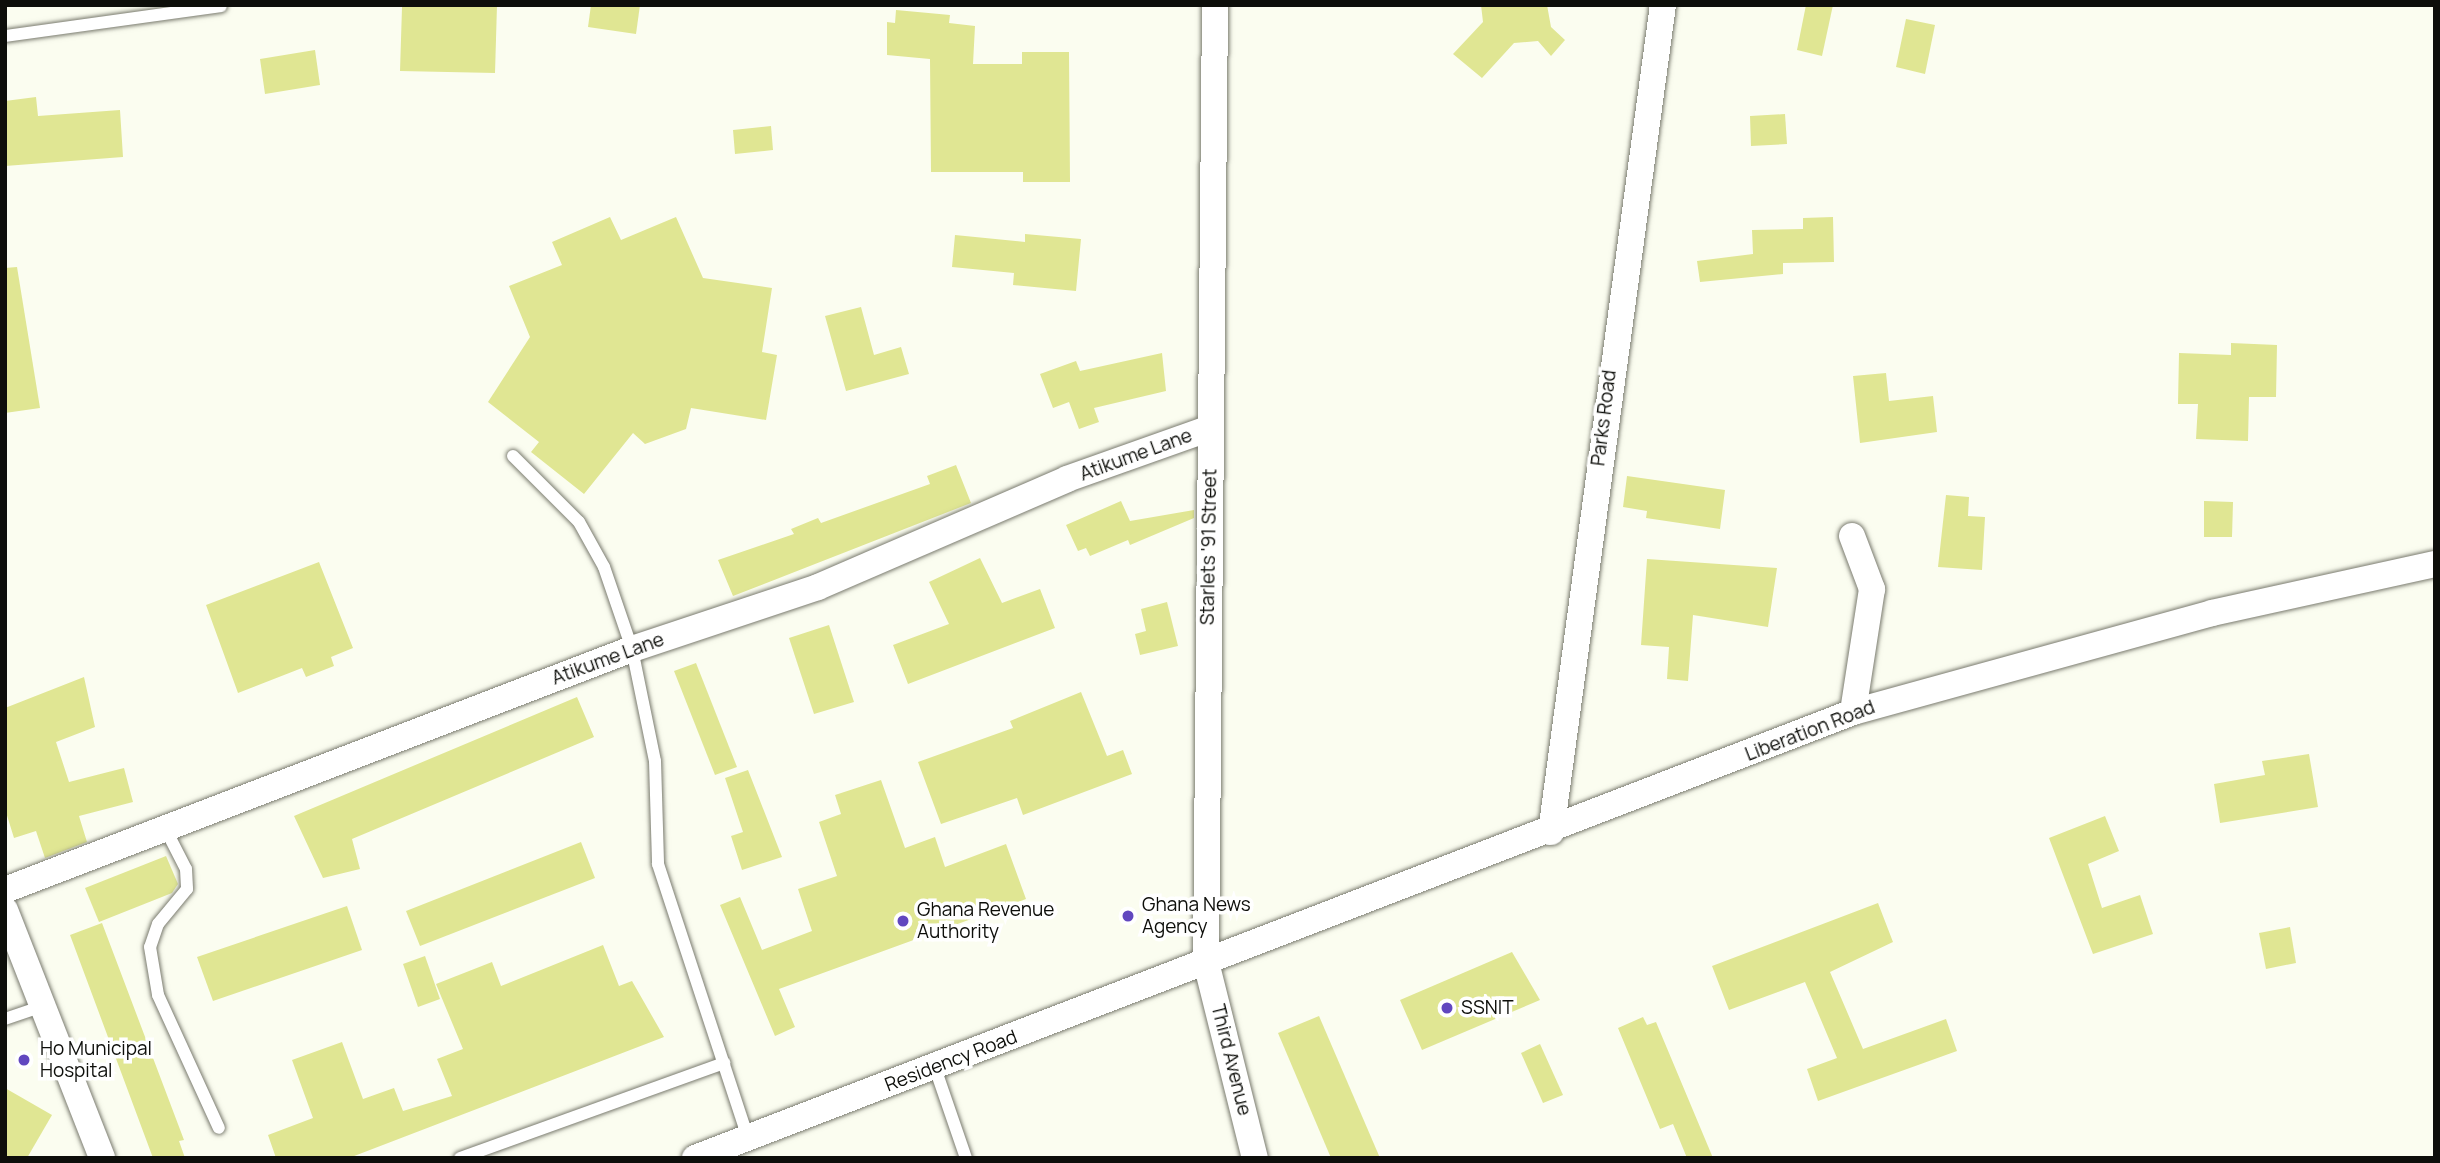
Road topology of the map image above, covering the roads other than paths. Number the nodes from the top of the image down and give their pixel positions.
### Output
1 (1215, 5) edge
2 (1663, 5) edge
3 (221, 6) edge
4 (5, 36) edge
5 (1210, 428) junction
6 (513, 456) dead end
7 (1852, 536) dead end
8 (2435, 564) edge
9 (632, 649) junction
10 (1853, 712) junction
11 (165, 828) junction
12 (1551, 831) junction
13 (5, 890) edge
14 (5, 909) edge
15 (1206, 962) junction
16 (43, 1006) junction
17 (5, 1019) edge
18 (724, 1063) junction
19 (935, 1068) junction
20 (219, 1128) dead end
21 (748, 1137) junction
22 (102, 1158) edge
23 (460, 1158) edge
24 (695, 1158) edge
25 (966, 1158) edge
26 (1255, 1158) edge

1 - 5 street, Starlets '91 Street
2 - 12 street, Parks Road
3 - 4 lane
5 - 9 street, Atikume Lane
5 - 15 street, Starlets '91 Street
6 - 9 lane
7 - 10 street
8 - 10 street, Liberation Road
9 - 11 street, Atikume Lane
9 - 18 lane
10 - 12 street, Liberation Road
11 - 13 street, Atikume Lane
11 - 20 lane
12 - 15 street, Liberation Road
14 - 16 street
15 - 19 street, Residency Road
15 - 26 street, Third Avenue
16 - 17 lane
16 - 22 street
18 - 21 lane
18 - 23 lane
19 - 21 street, Residency Road
19 - 25 lane
21 - 24 street, Residency Road

